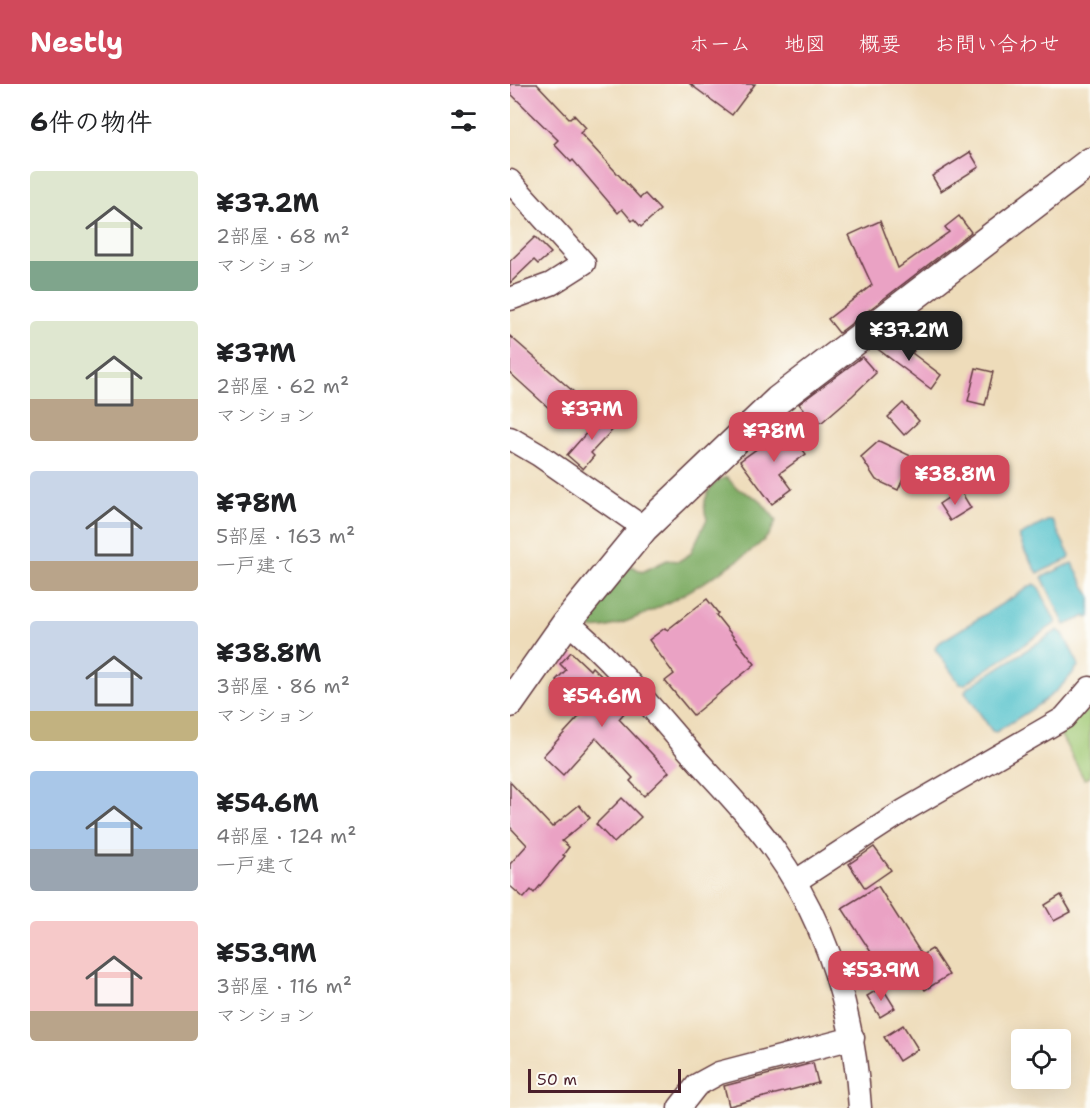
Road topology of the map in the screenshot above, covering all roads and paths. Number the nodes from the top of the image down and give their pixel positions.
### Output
1 (1090, 162) edge
2 (510, 182) edge
3 (510, 298) edge
4 (510, 438) edge
5 (644, 528) junction
6 (567, 622) junction
7 (1090, 688) edge
8 (510, 703) edge
9 (796, 881) junction
10 (853, 1038) junction
11 (679, 1108) edge
12 (860, 1108) edge

1 - 5 street
2 - 3 street
4 - 5 street
5 - 6 street
6 - 8 street
6 - 9 street
7 - 9 street
9 - 10 street
10 - 11 street
10 - 12 street

